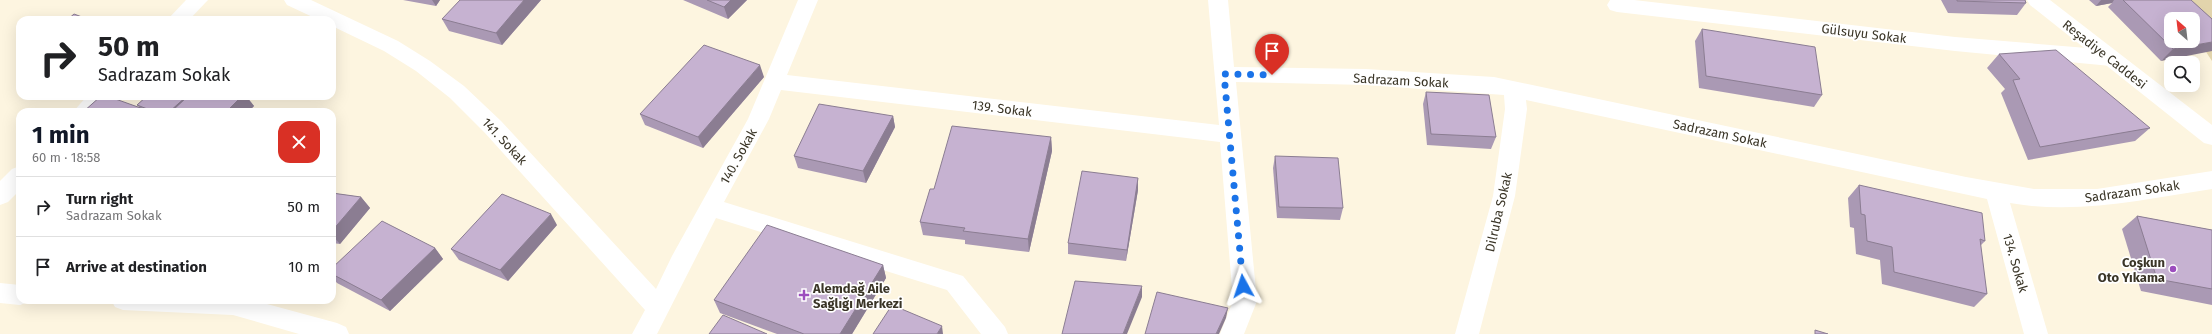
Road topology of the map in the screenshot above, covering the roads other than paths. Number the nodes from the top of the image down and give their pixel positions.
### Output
1 (198, 0) edge
2 (294, 0) edge
3 (808, 0) edge
4 (1218, 0) edge
5 (2037, 0) edge
6 (1617, 5) dead end
7 (181, 16) edge
8 (328, 16) edge
9 (336, 20) edge
10 (2111, 58) junction
11 (1224, 74) junction
12 (774, 81) junction
13 (1514, 89) junction
14 (96, 100) edge
15 (88, 108) edge
16 (1230, 135) junction
17 (2212, 137) edge
18 (2212, 180) edge
19 (1996, 192) junction
20 (710, 207) junction
21 (0, 292) edge
22 (16, 294) edge
23 (211, 304) edge
24 (659, 309) junction
25 (338, 334) edge
26 (644, 334) edge
27 (996, 334) edge
28 (1232, 334) edge
29 (1467, 334) edge
30 (2036, 334) edge

1 - 7 street
2 - 8 street, 141. Sokak
3 - 12 street, 140. Sokak
4 - 11 street
5 - 10 street, Reşadiye Caddesi
6 - 10 street, Gülsuyu Sokak
9 - 24 street, 141. Sokak
10 - 17 street, Reşadiye Caddesi
11 - 13 street, Sadrazam Sokak
11 - 16 street
12 - 16 street, 139. Sokak
12 - 20 street, 140. Sokak
13 - 19 street, Sadrazam Sokak
13 - 29 street, Dilruba Sokak
14 - 15 street
16 - 28 street
18 - 19 street, Sadrazam Sokak
19 - 30 street, 134. Sokak
20 - 24 street, 140. Sokak
20 - 27 street
21 - 22 street
23 - 25 street
24 - 26 street

